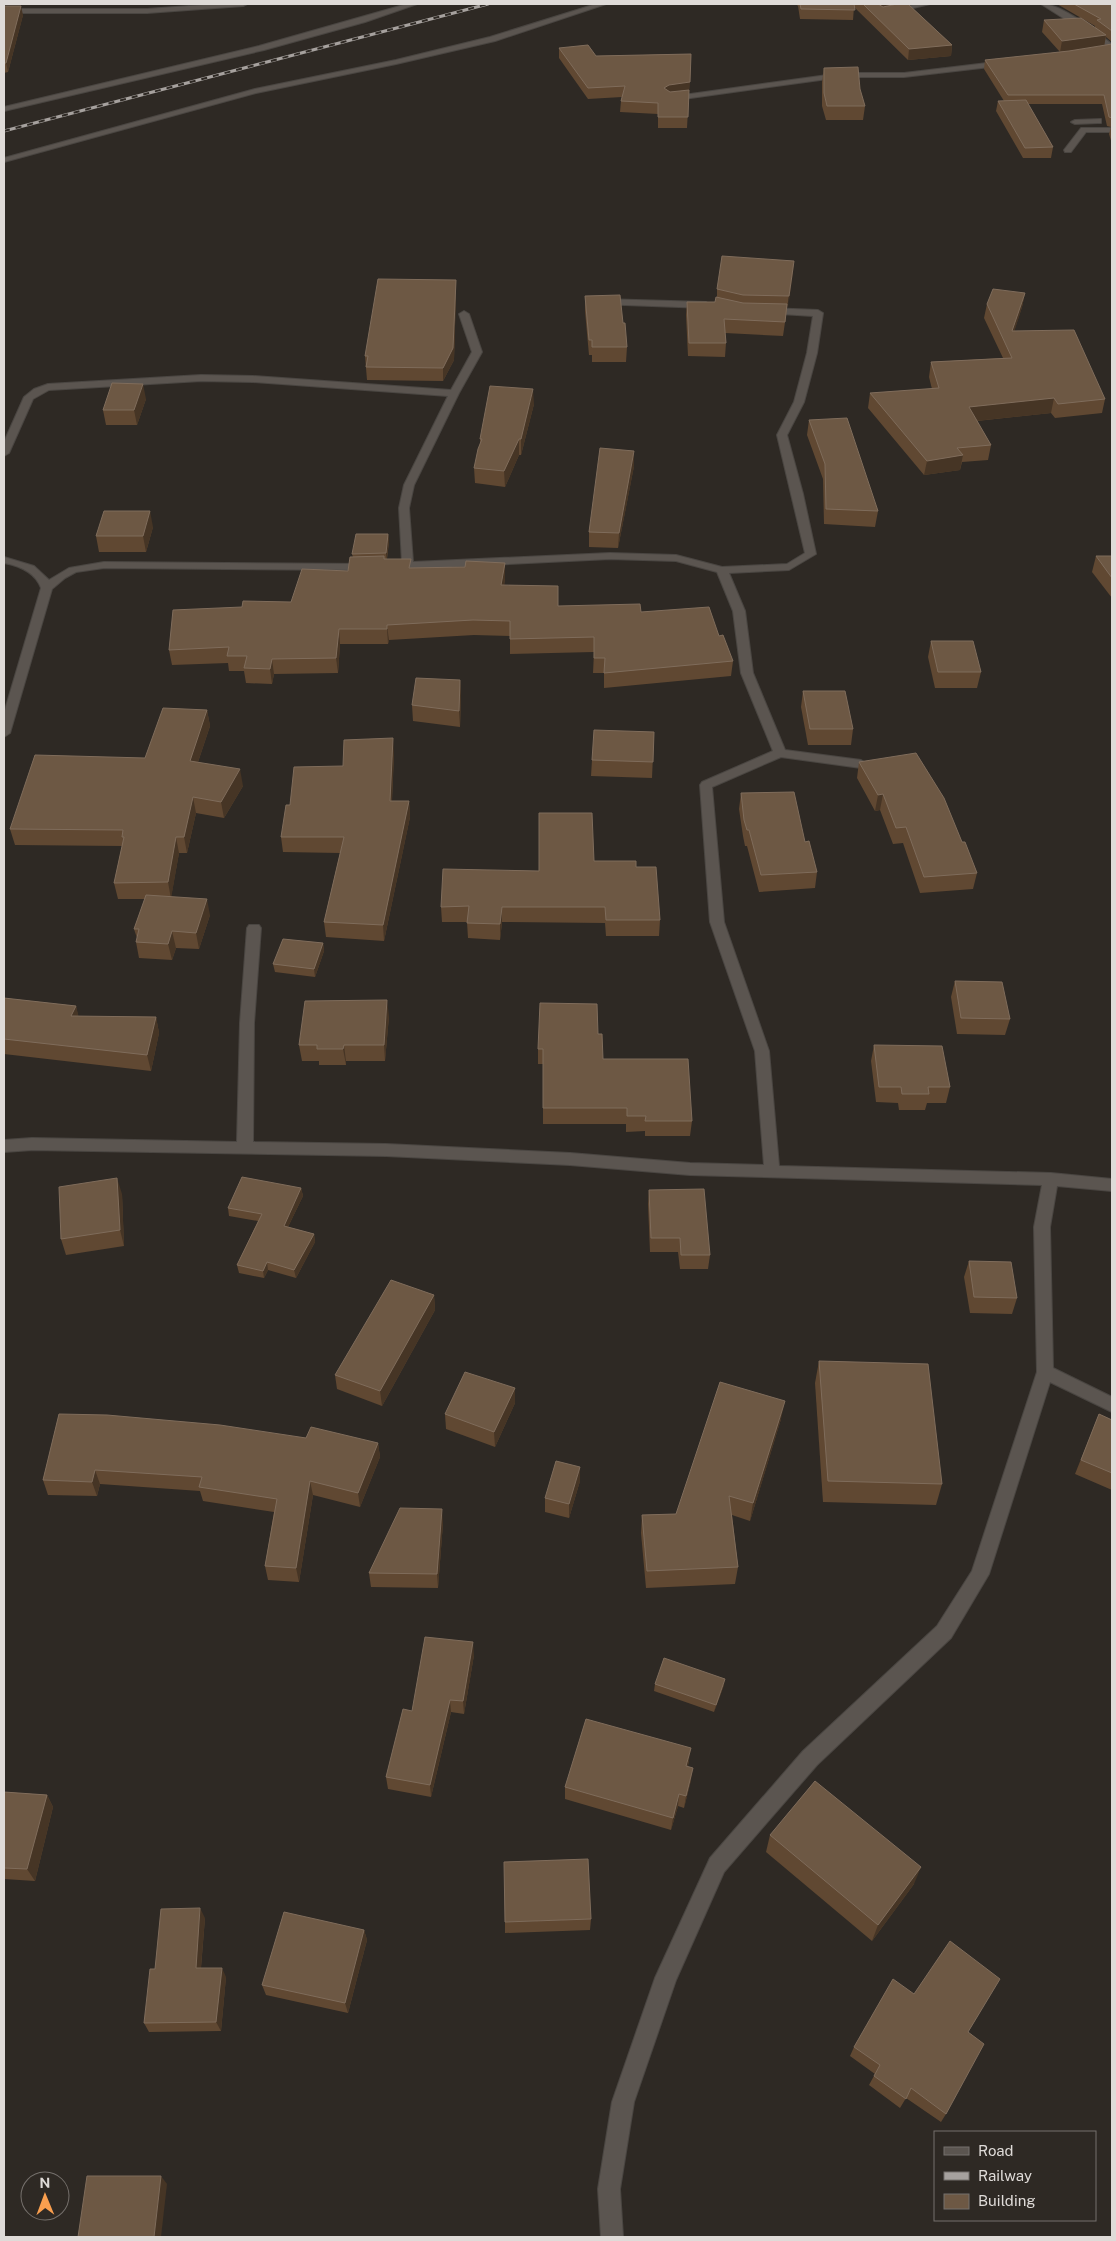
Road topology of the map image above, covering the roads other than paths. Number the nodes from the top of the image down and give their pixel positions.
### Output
1 (243, 4) edge
2 (413, 4) edge
3 (602, 4) edge
4 (926, 4) edge
5 (1045, 4) edge
6 (4, 12) edge
7 (881, 14) edge
8 (1112, 49) edge
9 (1103, 52) edge
10 (1011, 62) edge
11 (669, 99) edge
12 (4, 109) edge
13 (1111, 125) edge
14 (1084, 130) junction
15 (1068, 150) dead end
16 (4, 160) edge
17 (598, 302) edge
18 (719, 307) edge
19 (757, 311) edge
20 (464, 314) dead end
21 (454, 393) junction
22 (4, 453) edge
23 (4, 560) edge
24 (408, 566) junction
25 (722, 570) junction
26 (46, 588) junction
27 (4, 733) edge
28 (780, 753) junction
29 (862, 764) edge
30 (254, 928) dead end
31 (4, 1146) edge
32 (245, 1146) junction
33 (772, 1170) junction
34 (1051, 1179) junction
35 (1112, 1185) edge
36 (1045, 1372) junction
37 (1112, 1405) edge
38 (612, 2237) edge

1 - 6 street
2 - 12 street
3 - 16 street
4 - 7 street
5 - 8 street
8 - 9 street
10 - 11 street
13 - 14 street
13 - 14 street
14 - 15 street
17 - 18 street
19 - 25 street
20 - 21 street
21 - 22 street
21 - 24 street
23 - 26 street
24 - 25 street
24 - 26 street
25 - 28 street
26 - 27 street
28 - 29 street
28 - 33 street
30 - 32 street
31 - 32 street
32 - 33 street
33 - 34 street
34 - 35 street
34 - 36 street
36 - 37 street
36 - 38 street

